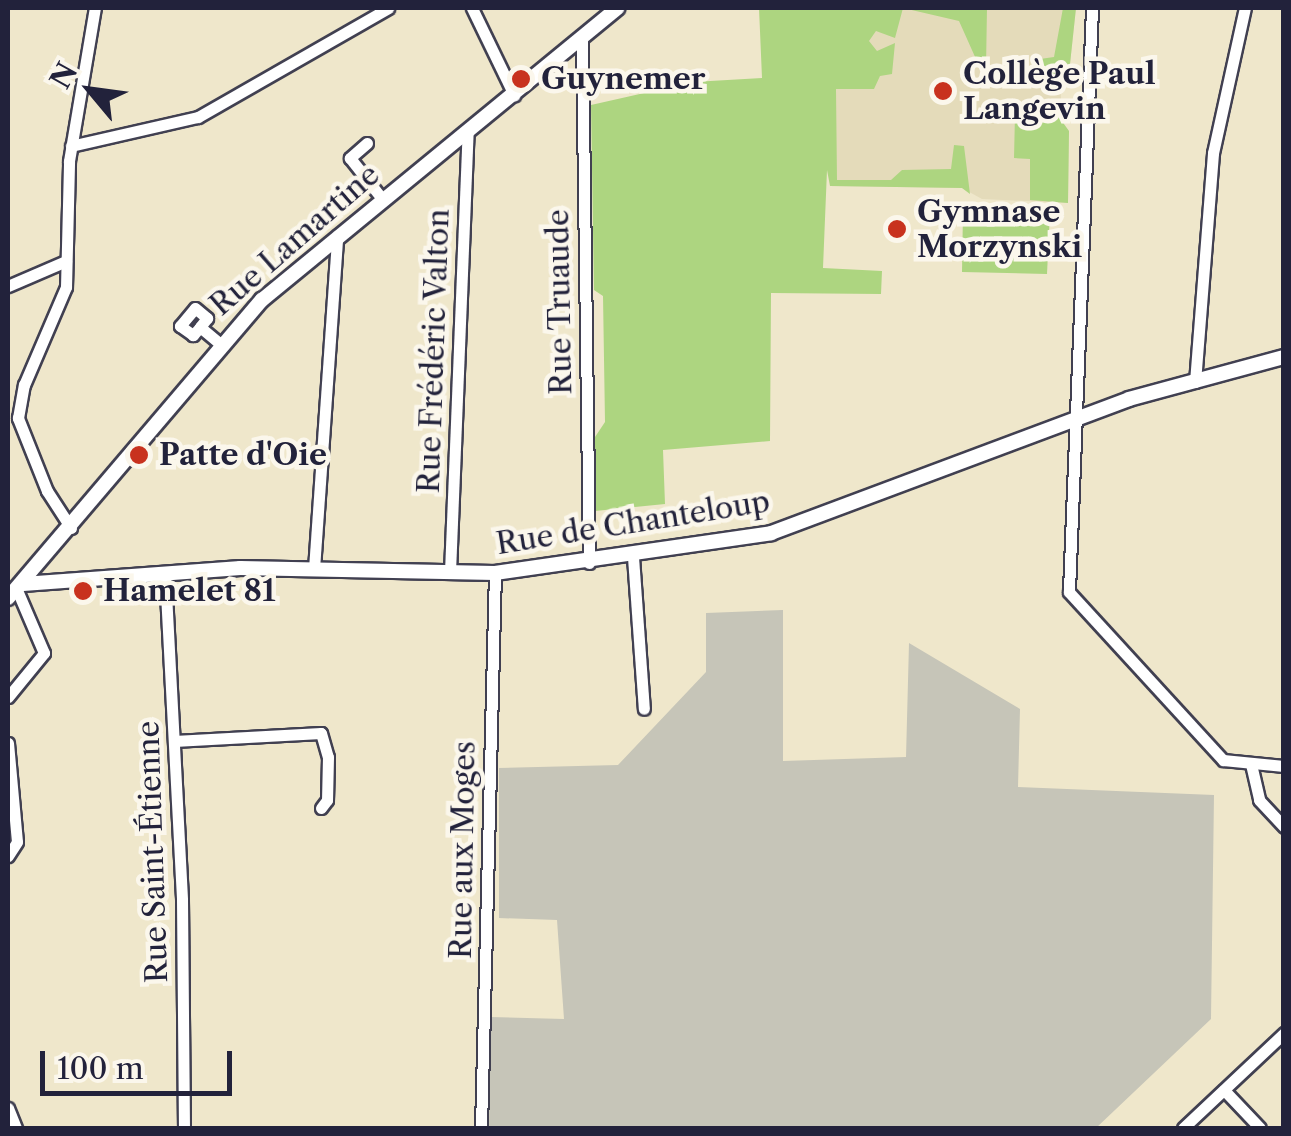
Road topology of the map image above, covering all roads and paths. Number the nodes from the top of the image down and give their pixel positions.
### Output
1 (95, 8) edge
2 (388, 8) edge
3 (472, 8) edge
4 (618, 8) edge
5 (1092, 8) edge
6 (1245, 8) edge
7 (582, 40) junction
8 (514, 95) junction
9 (468, 133) junction
10 (367, 143) dead end
11 (71, 146) junction
12 (383, 200) junction
13 (337, 236) junction
14 (66, 261) junction
15 (8, 286) edge
16 (200, 328) dead end
17 (219, 343) junction
18 (1284, 357) edge
19 (1195, 382) junction
20 (1073, 418) junction
21 (72, 528) junction
22 (633, 557) junction
23 (589, 563) junction
24 (314, 569) junction
25 (450, 572) junction
26 (495, 572) junction
27 (165, 574) junction
28 (16, 591) edge
29 (8, 697) edge
30 (644, 709) dead end
31 (174, 741) junction
32 (8, 743) edge
33 (1252, 764) junction
34 (1284, 766) edge
35 (321, 808) dead end
36 (1284, 826) edge
37 (8, 856) edge
38 (1284, 1032) edge
39 (1224, 1090) junction
40 (8, 1108) edge
41 (16, 1128) edge
42 (184, 1128) edge
43 (481, 1128) edge
44 (1183, 1128) edge
45 (1260, 1128) edge

1 - 11 street
2 - 11 street
3 - 8 street
4 - 7 street, Rue Lamartine
5 - 20 street
6 - 19 street
7 - 8 street, Rue Lamartine
7 - 23 street, Rue Truaude
8 - 9 street, Rue Lamartine
9 - 12 street, Rue Lamartine
9 - 25 street, Rue Frédéric Valton
10 - 12 street
11 - 14 street
12 - 13 street, Rue Lamartine
13 - 17 street, Rue Lamartine
13 - 24 street
14 - 15 street
14 - 21 street
16 - 17 street
17 - 21 street, Rue Lamartine
18 - 19 street, Rue de Chanteloup
19 - 20 street, Rue de Chanteloup
20 - 22 street, Rue de Chanteloup
20 - 33 street
21 - 28 street, Rue Lamartine
22 - 23 street, Rue de Chanteloup
22 - 30 street
23 - 26 street, Rue de Chanteloup
24 - 25 street, Rue de Chanteloup
24 - 27 street, Rue de Chanteloup
25 - 26 street, Rue de Chanteloup
26 - 43 street, Rue aux Moges
27 - 28 street, Rue de Chanteloup
27 - 31 street, Rue Saint-Étienne
28 - 29 street
31 - 35 street
31 - 42 street, Rue Saint-Étienne
32 - 37 street
33 - 34 street
33 - 36 street
38 - 39 street
39 - 44 street
39 - 45 street
40 - 41 street

